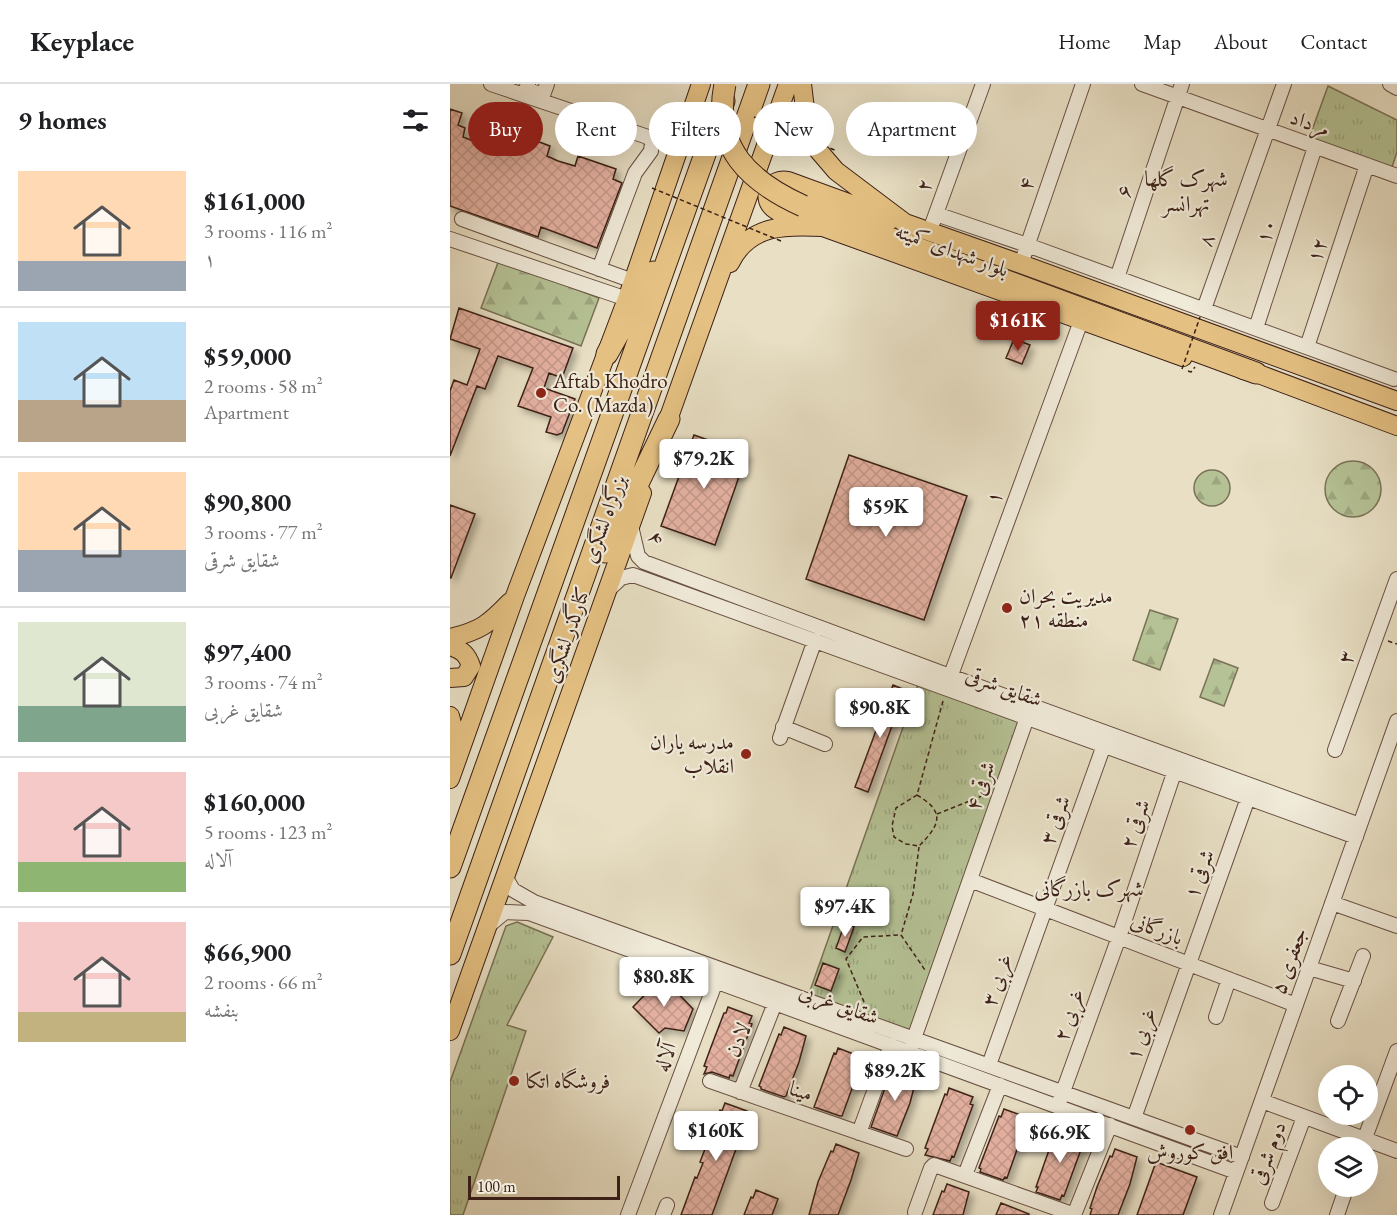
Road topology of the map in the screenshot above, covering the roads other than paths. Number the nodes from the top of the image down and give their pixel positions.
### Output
1 (491, 84) edge
2 (528, 84) edge
3 (547, 84) edge
4 (725, 84) edge
5 (730, 84) edge
6 (759, 84) edge
7 (788, 84) edge
8 (802, 84) edge
9 (983, 84) edge
10 (1083, 84) edge
11 (1142, 84) edge
12 (1284, 84) edge
13 (1390, 84) edge
14 (700, 85) edge
15 (1397, 88) edge
16 (1180, 90) edge
17 (1268, 129) junction
18 (1315, 147) junction
19 (1367, 165) junction
20 (1397, 176) edge
21 (936, 214) junction
22 (462, 219) dead end
23 (683, 219) junction
24 (905, 224) junction
25 (824, 226) junction
26 (930, 233) junction
27 (450, 239) edge
28 (1027, 244) junction
29 (1021, 264) junction
30 (599, 269) junction
31 (1117, 278) junction
32 (633, 281) junction
33 (627, 299) junction
34 (1202, 313) junction
35 (705, 320) junction
36 (1081, 321) junction
37 (1256, 328) junction
38 (1307, 347) junction
39 (607, 354) junction
40 (1256, 373) junction
41 (1396, 375) edge
42 (1393, 400) edge
43 (669, 419) junction
44 (1397, 426) edge
45 (631, 525) junction
46 (644, 562) joint
47 (1397, 579) edge
48 (607, 591) junction
49 (515, 596) junction
50 (450, 638) edge
51 (815, 640) junction
52 (450, 646) edge
53 (553, 661) junction
54 (450, 678) edge
55 (948, 682) junction
56 (1029, 711) junction
57 (450, 716) edge
58 (1397, 721) edge
59 (825, 744) dead end
60 (1104, 746) junction
61 (1335, 750) dead end
62 (459, 753) junction
63 (1177, 765) junction
64 (450, 779) edge
65 (1248, 798) junction
66 (1358, 831) junction
67 (450, 867) edge
68 (506, 878) junction
69 (969, 880) junction
70 (1332, 903) junction
71 (532, 907) junction
72 (1045, 909) junction
73 (1397, 926) edge
74 (486, 927) junction
75 (1119, 937) junction
76 (450, 954) edge
77 (1363, 956) dead end
78 (673, 958) junction
79 (1189, 964) junction
80 (1309, 968) junction
81 (1229, 979) junction
82 (716, 981) junction
83 (1353, 981) junction
84 (775, 1003) junction
85 (1296, 1005) junction
86 (1216, 1017) dead end
87 (1338, 1021) dead end
88 (450, 1031) edge
89 (891, 1045) junction
90 (911, 1045) junction
91 (1397, 1051) edge
92 (989, 1065) junction
93 (710, 1081) dead end
94 (1000, 1085) junction
95 (740, 1092) junction
96 (1064, 1092) junction
97 (1262, 1101) junction
98 (1057, 1106) junction
99 (1304, 1117) junction
100 (1134, 1118) junction
101 (1110, 1125) junction
102 (859, 1133) junction
103 (1349, 1137) edge
104 (1365, 1137) edge
105 (1378, 1146) edge
106 (906, 1149) dead end
107 (1397, 1150) edge
108 (1242, 1156) junction
109 (1236, 1172) junction
110 (965, 1175) junction
111 (1343, 1197) edge
112 (1272, 1203) dead end
113 (915, 1212) dead end
114 (628, 1215) edge
115 (1075, 1215) edge
116 (1221, 1215) edge
117 (1337, 1215) edge

1 - 30 street
2 - 3 street
4 - 40 highway, bridge
5 - 23 highway, بزرگراه لشگری
6 - 53 highway, بزرگراه لشگری
7 - 35 main road, کنارگذر لشگری
8 - 24 main road, بلوار شهدای کمیته
9 - 21 street, ۲
10 - 28 street, ۴
11 - 16 street, مرداد
12 - 17 street, ۸
13 - 15 street
14 - 32 main road
16 - 17 street, مرداد
16 - 31 street, ۶
17 - 18 street, مرداد
17 - 34 street, ۸
18 - 19 street, مرداد
18 - 37 street, ۱۰
19 - 20 street, مرداد
19 - 38 street, ۱۲
21 - 26 street, ۲
21 - 28 street
22 - 30 street
23 - 39 highway
23 - 67 highway, بزرگراه لشگری
24 - 25 main road
24 - 26 main road, بلوار شهدای کمیته
25 - 35 main road, بلوار شهدای کمیته
25 - 36 main road, بلوار شهدای کمیته
26 - 29 main road, بلوار شهدای کمیته
27 - 33 street
28 - 29 street, ۴
28 - 31 street
29 - 42 main road, بلوار شهدای کمیته
30 - 32 street
31 - 34 street
32 - 33 main road
33 - 39 main road
34 - 37 street
35 - 43 main road, کنارگذر لشگری
36 - 40 main road, بلوار شهدای کمیته
36 - 55 street, ۱
37 - 38 street
38 - 41 street
39 - 49 main road
40 - 44 main road, بلوار شهدای کمیته
41 - 42 street
43 - 45 main road, کنارگذر لشگری
43 - 53 highway
45 - 46 street, ۴
45 - 48 main road, کنارگذر لشگری
46 - 55 street, شقایق شرقی
47 - 61 street, ۳
48 - 51 street, شقایق شرقی
48 - 68 main road, کنارگذر لشگری
49 - 50 main road
49 - 62 main road
51 - 55 street, شقایق شرقی
51 - 59 street
52 - 54 main road
53 - 76 highway, بزرگراه لشگری
55 - 56 street, شقایق شرقی
56 - 60 street, شقایق شرقی
56 - 63 street, شقایق شرقی
56 - 69 street, ۴ شرقی
57 - 62 main road
58 - 66 street, جعفری ۵
60 - 63 street, شقایق شرقی
60 - 72 street, ۳ شرقی
62 - 64 main road
63 - 65 street, شقایق شرقی
63 - 66 street, شقایق شرقی
63 - 75 street, ۲ شرقی
65 - 66 street, شقایق شرقی
65 - 79 street, ۱ شرقی
66 - 70 street, جعفری ۵
68 - 71 street
68 - 74 main road, کنارگذر لشگری
69 - 72 street, بازرگانی
69 - 90 street, ۴ شرقی
70 - 73 street
70 - 80 street, جعفری ۵
71 - 74 street
71 - 78 street, شقایق غربی
72 - 75 street, بازرگانی
72 - 92 street, ۳ غربی
74 - 88 main road, کنارگذر لشگری
75 - 79 street, بازرگانی
75 - 96 street, ۲ غربی
77 - 83 street
78 - 82 street, شقایق غربی
78 - 90 street, شقایق غربی
79 - 81 street, بازرگانی
79 - 100 street, ۱ غربی
80 - 83 street
80 - 85 street, جعفری ۵
81 - 85 street, بازرگانی
81 - 86 street
82 - 84 street, شقایق غربی
82 - 114 street, آلاله
83 - 87 street
84 - 89 street, شقایق غربی
84 - 95 street, لادن
85 - 97 street, جعفری ۵
89 - 90 street, شقایق غربی
89 - 102 street
90 - 92 street, شقایق غربی
90 - 94 street, شقایق غربی
91 - 104 street
92 - 96 street, شقایق غربی
93 - 95 street, مینا
94 - 98 street, شقایق غربی
94 - 110 street
95 - 102 street, مینا
96 - 98 street, ۲ غربی
96 - 100 street, شقایق غربی
97 - 99 street
97 - 108 street, جعفری ۵
98 - 101 street, شقایق غربی
99 - 103 street
99 - 112 street, دوم شرقی
100 - 108 street, شقایق غربی
101 - 109 street, شقایق غربی
101 - 115 street
102 - 106 street, مینا
105 - 107 street
108 - 109 street, جعفری ۵
109 - 116 street, جعفری ۵
110 - 113 street
110 - 115 street
111 - 117 street

